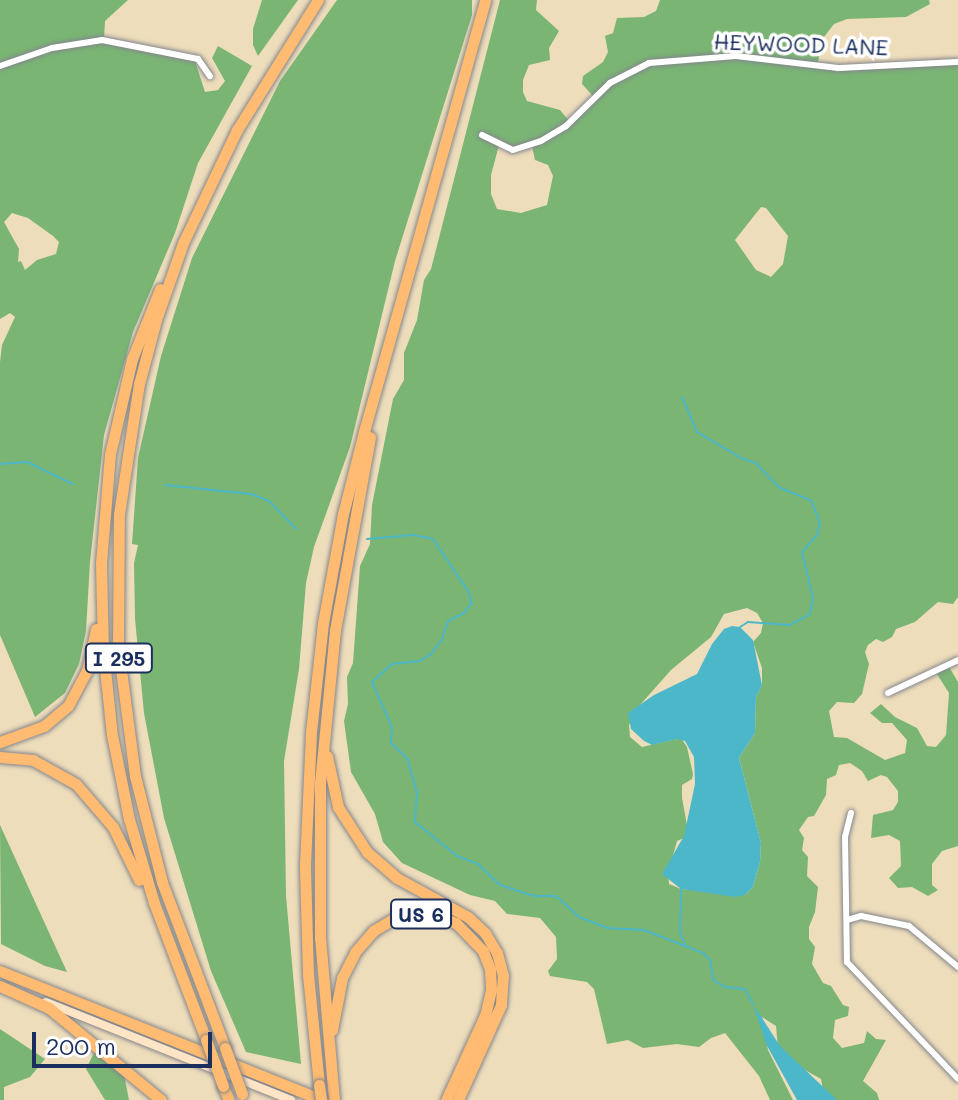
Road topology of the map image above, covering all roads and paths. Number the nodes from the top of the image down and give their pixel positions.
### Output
1 (318, 0) edge
2 (485, 0) edge
3 (958, 62) edge
4 (0, 66) edge
5 (210, 76) dead end
6 (482, 135) dead end
7 (177, 259) junction
8 (390, 343) junction
9 (101, 585) junction
10 (958, 660) edge
11 (329, 674) junction
12 (888, 693) dead end
13 (0, 742) edge
14 (0, 757) edge
15 (851, 813) dead end
16 (847, 920) junction
17 (958, 967) edge
18 (0, 971) edge
19 (180, 973) junction
20 (0, 986) edge
21 (26, 997) junction
22 (958, 1079) edge
23 (334, 1096) edge
24 (447, 1096) edge
25 (244, 1097) edge
26 (161, 1100) edge
27 (229, 1100) edge
28 (291, 1100) edge
29 (322, 1100) edge
30 (460, 1100) edge

1 - 7 highway, I 295
2 - 8 highway
3 - 6 street, HEYWOOD LANE
4 - 5 street
7 - 9 highway
7 - 25 highway, I 295, bridge
8 - 11 highway
8 - 29 highway, bridge
9 - 13 highway
9 - 19 highway
10 - 12 street
11 - 23 highway
11 - 30 highway
14 - 19 highway
15 - 16 street
16 - 17 street
16 - 22 street
18 - 29 highway
19 - 27 highway, bridge
20 - 21 highway
21 - 26 highway
21 - 28 main road
23 - 24 highway, US 6

